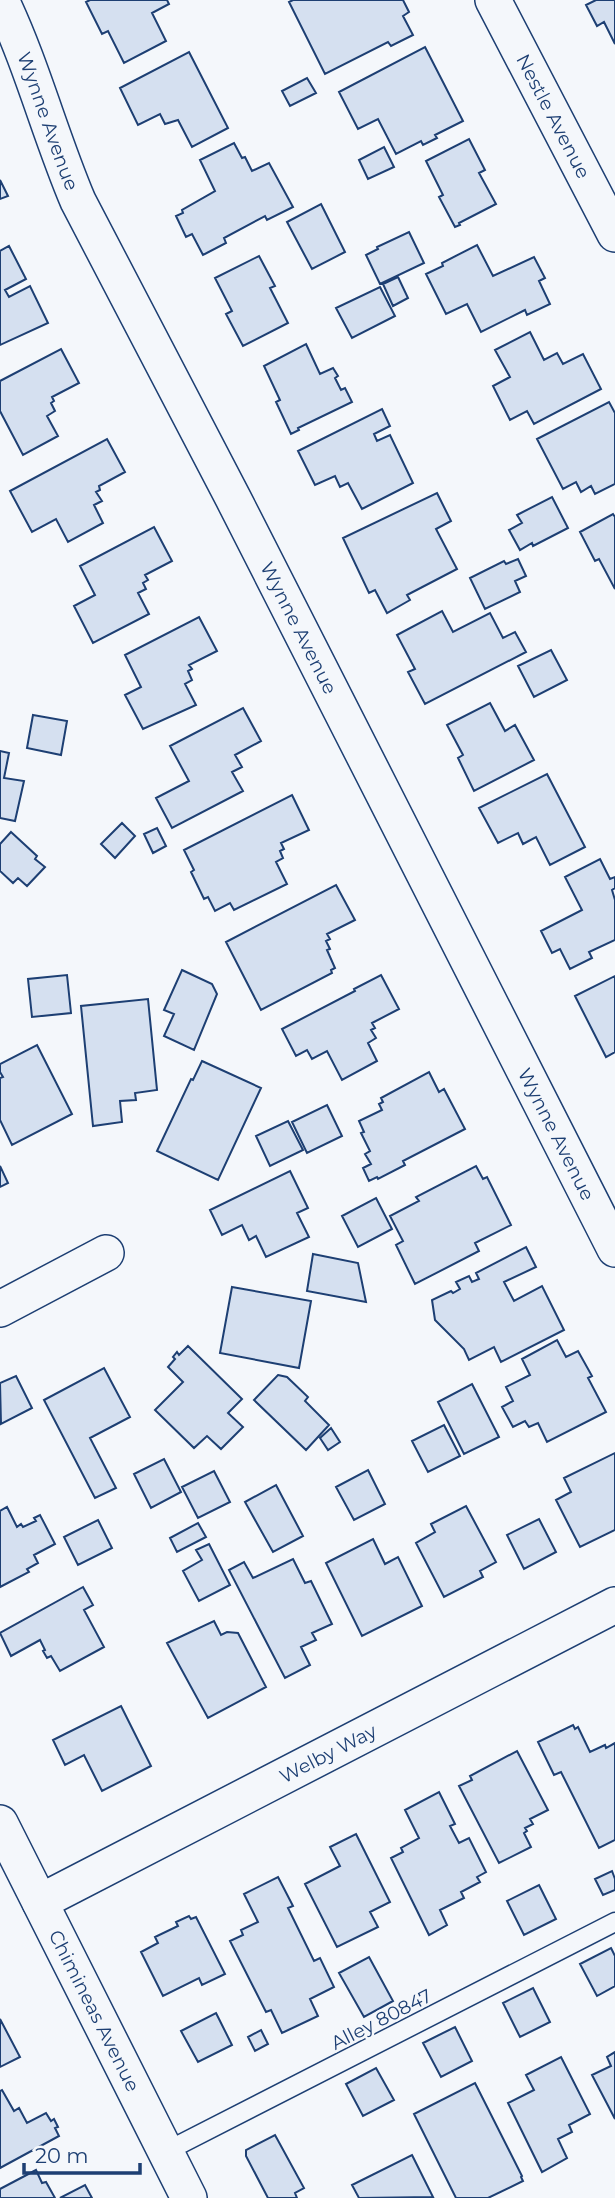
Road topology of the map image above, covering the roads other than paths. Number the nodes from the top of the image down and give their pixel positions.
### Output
1 (1, 0) edge
2 (492, 0) edge
3 (615, 234) edge
4 (615, 1249) edge
5 (107, 1253) dead end
6 (0, 1309) edge
7 (615, 1605) edge
8 (0, 1824) edge
9 (40, 1902) junction
10 (615, 1922) edge
11 (166, 2152) junction
12 (190, 2198) edge

1 - 4 street, Wynne Avenue
2 - 3 street, Nestle Avenue
5 - 6 street
7 - 9 street, Welby Way
8 - 9 street, Chimineas Avenue
9 - 11 street, Chimineas Avenue
10 - 11 lane, Alley 80847
11 - 12 street, Chimineas Avenue

